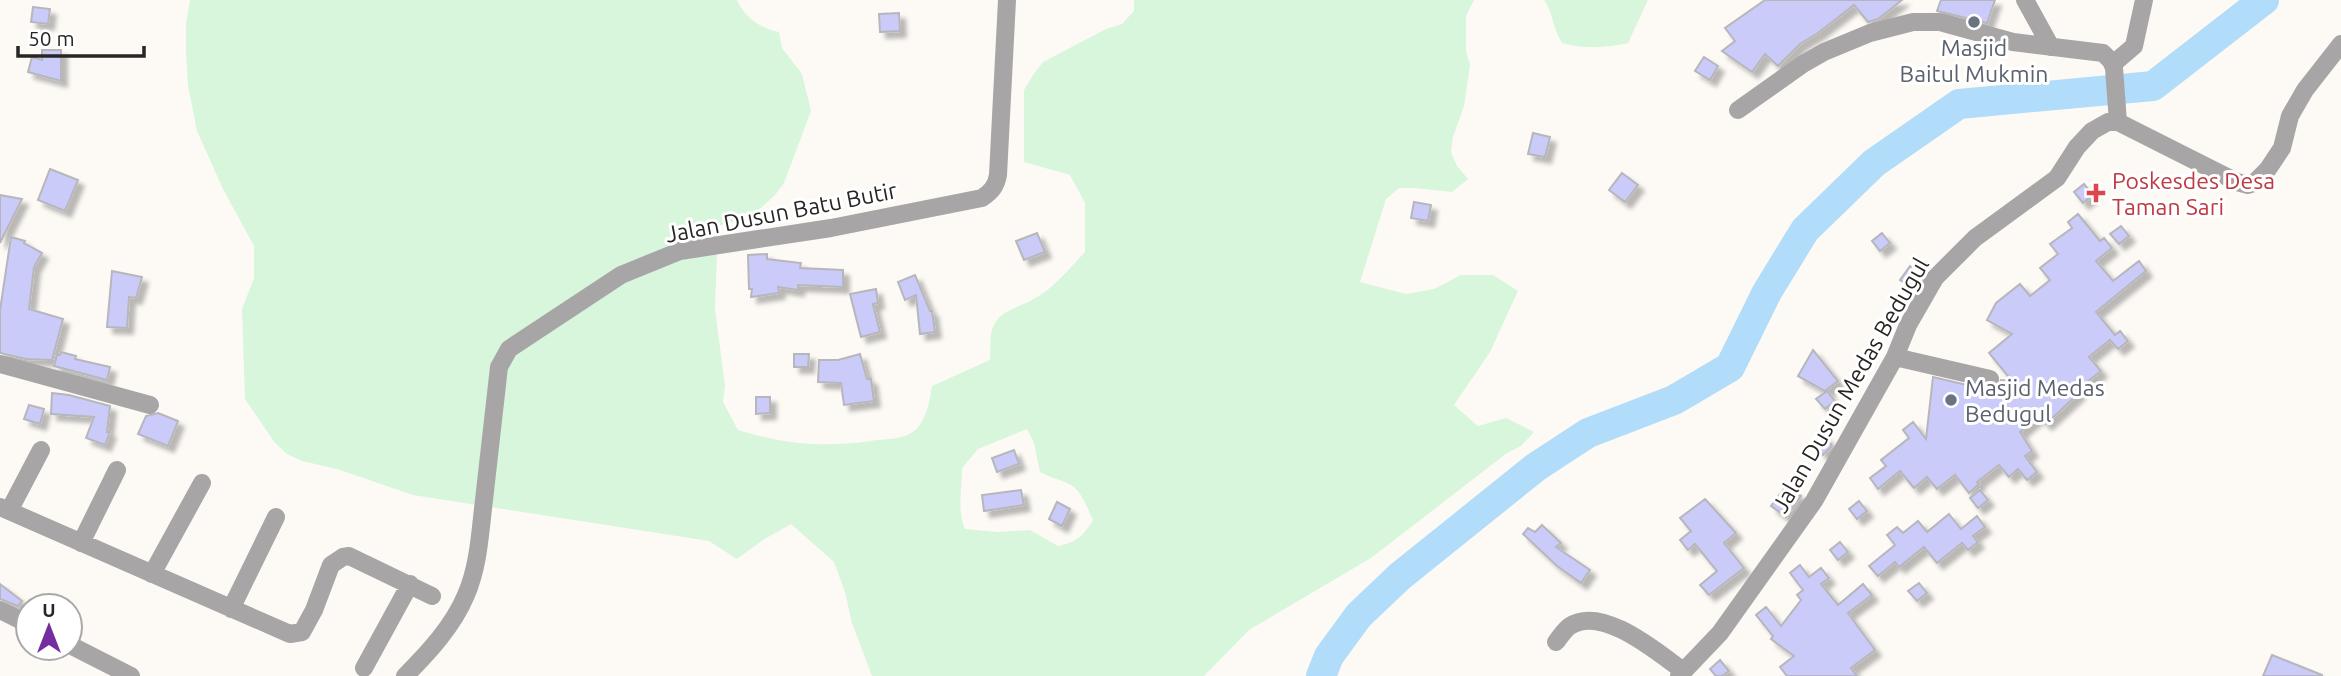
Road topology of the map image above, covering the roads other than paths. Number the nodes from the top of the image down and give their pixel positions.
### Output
1 (1007, 0) edge
2 (2025, 0) edge
3 (2144, 0) edge
4 (2341, 44) edge
5 (2051, 47) junction
6 (2114, 69) junction
7 (1738, 110) dead end
8 (2117, 115) junction
9 (1895, 357) junction
10 (0, 364) edge
11 (1990, 379) dead end
12 (150, 405) dead end
13 (41, 450) dead end
14 (117, 470) dead end
15 (202, 483) dead end
16 (4, 509) edge
17 (276, 517) dead end
18 (81, 542) junction
19 (152, 574) junction
20 (410, 584) junction
21 (432, 596) dead end
22 (231, 609) junction
23 (1556, 642) dead end
24 (84, 652) edge
25 (364, 668) dead end
26 (1681, 673) edge
27 (131, 676) edge
28 (405, 676) edge

1 - 28 street, Jalan Dusun Batu Butir
2 - 5 street
3 - 6 street
4 - 8 street
5 - 6 street
5 - 7 street
6 - 8 street
8 - 9 street, Jalan Dusun Medas Bedugul
9 - 11 street
9 - 26 street, Jalan Dusun Medas Bedugul
10 - 12 street
13 - 16 street
14 - 18 street
15 - 19 street
16 - 18 street
17 - 22 street
18 - 19 street
19 - 22 street
20 - 21 street
20 - 22 street
20 - 25 street
23 - 26 street
24 - 27 street

